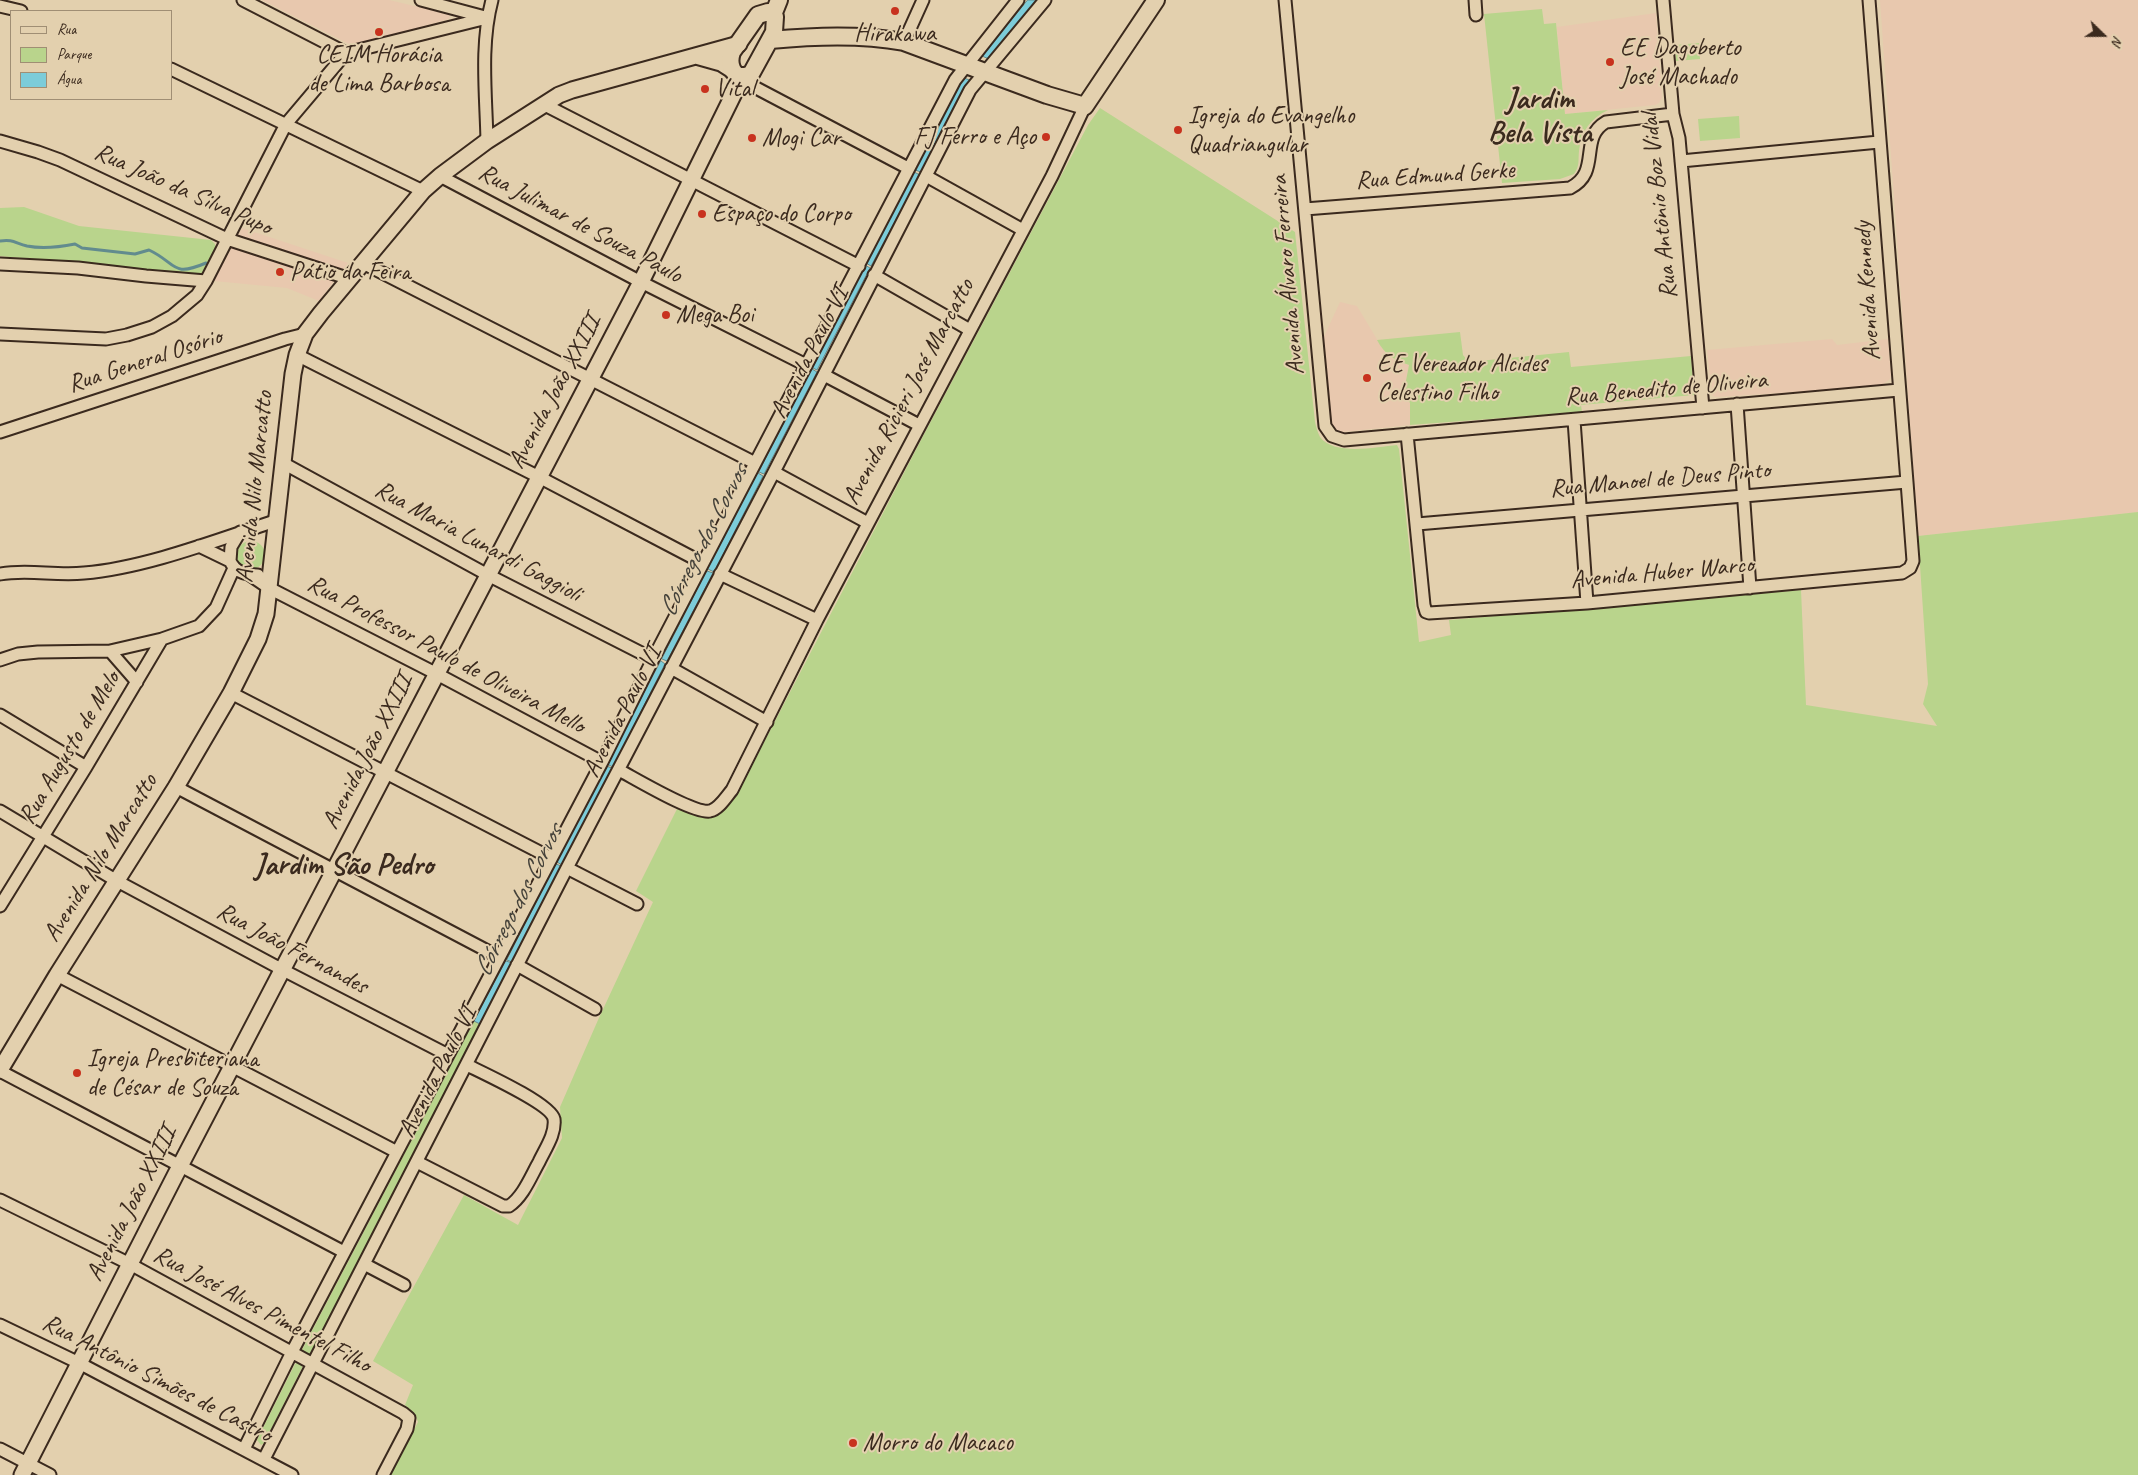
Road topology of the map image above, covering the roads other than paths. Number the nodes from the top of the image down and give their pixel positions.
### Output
1 (243, 0) edge
2 (421, 0) edge
3 (492, 0) edge
4 (923, 0) edge
5 (1018, 0) edge
6 (1045, 0) edge
7 (1156, 0) edge
8 (1285, 0) edge
9 (1475, 0) edge
10 (1663, 0) edge
11 (1869, 0) edge
12 (0, 6) edge
13 (771, 7) edge
14 (17, 10) edge
15 (1476, 15) dead end
16 (487, 18) junction
17 (814, 36) junction
18 (770, 40) junction
19 (904, 42) junction
20 (739, 44) junction
21 (346, 53) junction
22 (696, 56) junction
23 (966, 65) junction
24 (172, 69) edge
25 (986, 73) junction
26 (738, 75) junction
27 (542, 104) junction
28 (1084, 106) junction
29 (1673, 114) junction
30 (286, 124) junction
31 (487, 140) junction
32 (0, 141) edge
33 (1879, 142) junction
34 (1681, 161) junction
35 (908, 168) junction
36 (440, 176) junction
37 (926, 176) junction
38 (690, 180) junction
39 (423, 191) junction
40 (1305, 209) junction
41 (1023, 230) junction
42 (227, 239) junction
43 (363, 263) junction
44 (0, 264) edge
45 (859, 266) junction
46 (874, 276) junction
47 (350, 279) junction
48 (206, 281) junction
49 (641, 282) junction
50 (970, 330) junction
51 (0, 334) edge
52 (305, 334) junction
53 (297, 355) junction
54 (806, 365) junction
55 (824, 374) junction
56 (590, 378) junction
57 (1899, 390) junction
58 (1737, 404) junction
59 (1703, 408) junction
60 (1574, 420) junction
61 (919, 425) junction
62 (1325, 426) joint
63 (0, 432) edge
64 (1407, 434) junction
65 (283, 463) junction
66 (755, 463) junction
67 (774, 472) junction
68 (539, 477) junction
69 (1907, 482) junction
70 (1744, 496) junction
71 (1580, 509) junction
72 (276, 521) junction
73 (868, 523) junction
74 (1417, 524) junction
75 (240, 532) junction
76 (199, 546) junction
77 (704, 563) junction
78 (232, 564) junction
79 (1902, 573) joint
80 (0, 574) edge
81 (720, 574) junction
82 (488, 575) junction
83 (269, 581) junction
84 (1750, 588) junction
85 (1587, 602) junction
86 (816, 620) junction
87 (162, 639) junction
88 (110, 651) junction
89 (653, 659) junction
90 (0, 660) edge
91 (671, 668) junction
92 (437, 674) junction
93 (137, 682) junction
94 (230, 693) junction
95 (0, 715) edge
96 (767, 722) junction
97 (602, 762) junction
98 (86, 767) junction
99 (619, 770) junction
100 (385, 772) junction
101 (176, 787) junction
102 (0, 811) edge
103 (42, 837) junction
104 (551, 858) junction
105 (567, 868) junction
106 (334, 871) junction
107 (116, 881) junction
108 (637, 904) dead end
109 (0, 905) edge
110 (499, 957) junction
111 (517, 965) junction
112 (282, 970) junction
113 (57, 975) junction
114 (594, 1009) dead end
115 (448, 1055) junction
116 (467, 1065) junction
117 (231, 1067) junction
118 (0, 1071) edge
119 (397, 1152) junction
120 (416, 1162) junction
121 (180, 1166) junction
122 (0, 1200) edge
123 (344, 1252) junction
124 (130, 1264) junction
125 (364, 1264) junction
126 (404, 1285) dead end
127 (0, 1325) edge
128 (292, 1352) junction
129 (312, 1362) junction
130 (79, 1363) junction
131 (0, 1449) edge
132 (244, 1449) junction
133 (264, 1459) junction
134 (25, 1469) edge
135 (50, 1475) edge
136 (292, 1475) edge
137 (383, 1475) edge

1 - 21 street
2 - 16 street
3 - 16 street
4 - 19 street
5 - 23 street, Avenida Paulo VI
6 - 25 street, Avenida Paulo VI
7 - 28 main road, Avenida Ricieri José Marcatto
8 - 40 street, Avenida Álvaro Ferreira
9 - 15 street
10 - 29 street, Rua Antônio Boz Vidal
11 - 33 street, Avenida Kennedy
12 - 14 street
13 - 17 main road
13 - 18 main road, Avenida João XXIII
13 - 20 main road, Avenida João XXIII
16 - 21 street
16 - 31 street
17 - 18 main road
17 - 19 main road
18 - 26 main road, Avenida João XXIII
19 - 23 main road
20 - 22 street, Avenida Nilo Marcatto
20 - 26 main road, Avenida João XXIII
21 - 30 street
22 - 26 street
22 - 27 street, Avenida Nilo Marcatto
23 - 25 main road
23 - 35 street, Avenida Paulo VI
24 - 30 street
25 - 28 main road
25 - 37 street, Avenida Paulo VI
26 - 35 street
26 - 38 street, Avenida João XXIII
27 - 31 street, Avenida Nilo Marcatto
27 - 38 street
28 - 41 street, Avenida Ricieri José Marcatto
29 - 34 street, Rua Antônio Boz Vidal
29 - 40 street, Rua Edmund Gerke
30 - 39 street
30 - 42 street
31 - 36 street, Avenida Nilo Marcatto
32 - 42 street, Rua João da Silva Pupo
33 - 34 street
33 - 57 street, Avenida Kennedy
34 - 59 street, Rua Antônio Boz Vidal
35 - 45 street, Avenida Paulo VI
36 - 39 street, Avenida Nilo Marcatto
36 - 49 street, Rua Julimar de Souza Paulo
37 - 41 street
37 - 46 street, Avenida Paulo VI
38 - 45 street
38 - 49 street, Avenida João XXIII
39 - 43 street, Avenida Nilo Marcatto
40 - 62 street, Avenida Álvaro Ferreira
41 - 50 street, Avenida Ricieri José Marcatto
42 - 47 street, Rua João da Silva Pupo
42 - 48 street
43 - 47 street, Avenida Nilo Marcatto
43 - 56 street
44 - 48 street
45 - 54 street, Avenida Paulo VI
46 - 50 street
46 - 55 street, Avenida Paulo VI
47 - 52 street, Avenida Nilo Marcatto
48 - 51 street
49 - 54 street, Rua Julimar de Souza Paulo
49 - 56 street, Avenida João XXIII
50 - 61 street, Avenida Ricieri José Marcatto
52 - 53 street, Avenida Nilo Marcatto
52 - 63 street, Rua General Osório
53 - 65 street, Avenida Nilo Marcatto
53 - 68 street
54 - 66 street, Avenida Paulo VI
55 - 61 street
55 - 67 street, Avenida Paulo VI
56 - 66 street
56 - 68 street, Avenida João XXIII
57 - 58 street, Rua Benedito de Oliveira
57 - 69 street, Avenida Kennedy
58 - 59 street, Rua Benedito de Oliveira
58 - 70 street
59 - 60 street, Rua Benedito de Oliveira
60 - 64 street, Rua Benedito de Oliveira
60 - 71 street
61 - 73 street, Avenida Ricieri José Marcatto
62 - 64 street, Rua Benedito de Oliveira
64 - 74 street
65 - 72 street, Avenida Nilo Marcatto
65 - 82 street, Rua Maria Lunardi Gaggioli
66 - 77 street, Avenida Paulo VI
67 - 73 street
67 - 81 street, Avenida Paulo VI
68 - 77 street
68 - 82 street, Avenida João XXIII
69 - 70 street, Rua Manoel de Deus Pinto
69 - 79 street, Avenida Kennedy
70 - 71 street, Rua Manoel de Deus Pinto
70 - 84 street
71 - 74 street, Rua Manoel de Deus Pinto
71 - 85 street
72 - 75 street
72 - 83 street, Avenida Nilo Marcatto
73 - 86 street, Avenida Ricieri José Marcatto
74 - 85 street, Avenida Huber Warco
75 - 76 street
75 - 78 street
76 - 78 street, Rua Professor Paulo de Oliveira Mello
76 - 80 street
77 - 89 street, Avenida Paulo VI
78 - 83 street, Rua Professor Paulo de Oliveira Mello
78 - 87 street
79 - 84 street, Avenida Huber Warco
81 - 86 street
81 - 91 street, Avenida Paulo VI
82 - 89 street, Rua Maria Lunardi Gaggioli
82 - 92 street, Avenida João XXIII
83 - 92 street, Rua Professor Paulo de Oliveira Mello
83 - 94 street, Avenida Nilo Marcatto
84 - 85 street, Avenida Huber Warco
86 - 96 street, Avenida Ricieri José Marcatto
87 - 88 street
87 - 93 street, Rua Augusto de Melo
88 - 90 street
88 - 93 street
89 - 97 street, Avenida Paulo VI
91 - 96 street
91 - 99 street, Avenida Paulo VI
92 - 97 street, Rua Professor Paulo de Oliveira Mello
92 - 100 street, Avenida João XXIII
93 - 98 street, Rua Augusto de Melo
94 - 100 street
94 - 101 street, Avenida Nilo Marcatto
95 - 98 street
96 - 99 street, Avenida Ricieri José Marcatto
97 - 104 street, Avenida Paulo VI
98 - 103 street, Rua Augusto de Melo
99 - 105 street, Avenida Paulo VI
100 - 104 street
100 - 106 street, Avenida João XXIII
101 - 106 street
101 - 107 street, Avenida Nilo Marcatto
102 - 103 street, Rua João Fernandes
103 - 107 street, Rua João Fernandes
103 - 109 street, Rua Augusto de Melo
104 - 110 street, Avenida Paulo VI
105 - 108 street
105 - 111 street, Avenida Paulo VI
106 - 110 street
106 - 112 street, Avenida João XXIII
107 - 112 street, Rua João Fernandes
107 - 113 street, Avenida Nilo Marcatto
110 - 115 street, Avenida Paulo VI
111 - 114 street
111 - 116 street, Avenida Paulo VI
112 - 115 street, Rua João Fernandes
112 - 117 street, Avenida João XXIII
113 - 117 street
113 - 118 street, Avenida Nilo Marcatto
115 - 119 street, Avenida Paulo VI
116 - 120 street, Avenida Paulo VI
116 - 120 street
117 - 119 street
117 - 121 street, Avenida João XXIII
118 - 121 street
119 - 123 street, Avenida Paulo VI
120 - 125 street, Avenida Paulo VI
121 - 123 street
121 - 124 street, Avenida João XXIII
122 - 124 street, Rua José Alves Pimentel Filho
123 - 128 street, Avenida Paulo VI
124 - 128 street, Rua José Alves Pimentel Filho
124 - 130 street, Avenida João XXIII
125 - 126 street
125 - 129 street, Avenida Paulo VI
127 - 130 street, Rua Antônio Simões de Castro
128 - 129 street, Rua José Alves Pimentel Filho
128 - 132 street, Avenida Paulo VI
129 - 133 street, Avenida Paulo VI
129 - 137 street, Rua José Alves Pimentel Filho
130 - 132 street, Rua Antônio Simões de Castro
130 - 134 street, Avenida João XXIII
131 - 134 street
132 - 133 street, Rua Antônio Simões de Castro
133 - 136 street, Rua Antônio Simões de Castro
134 - 135 street

